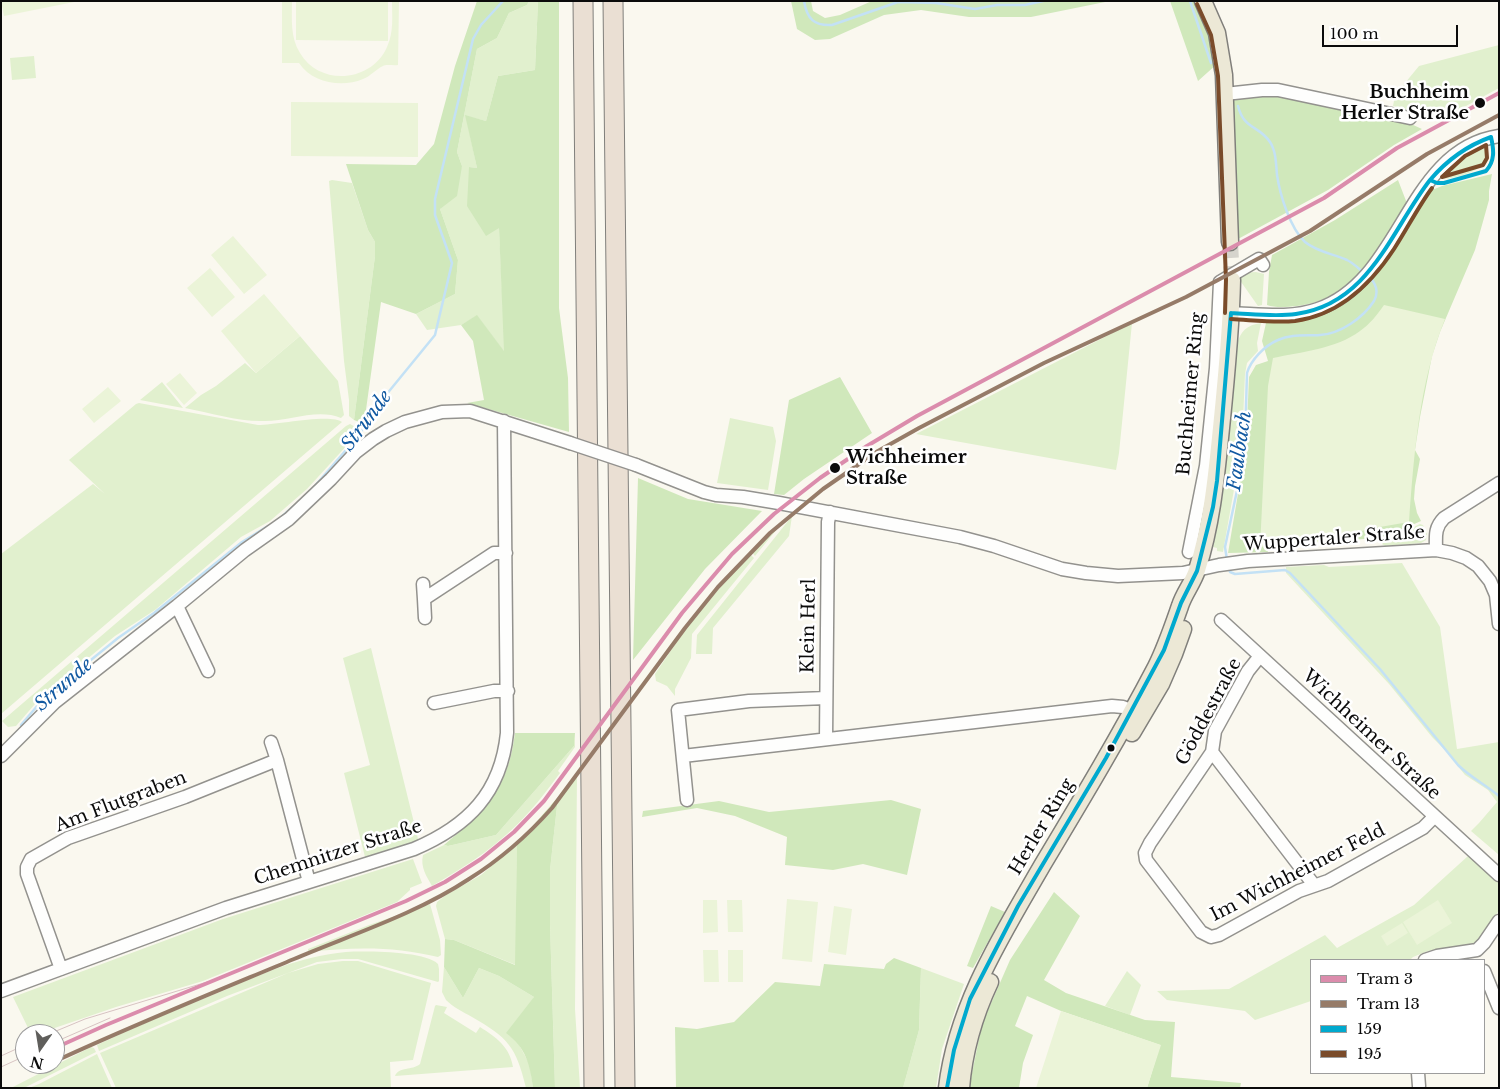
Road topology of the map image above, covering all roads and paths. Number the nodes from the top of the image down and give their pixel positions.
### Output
1 (583, 1) edge
2 (613, 1) edge
3 (1203, 1) edge
4 (1225, 94) junction
5 (1410, 118) dead end
6 (1499, 136) edge
7 (1230, 242) tunnel mouth
8 (1263, 265) dead end
9 (1232, 280) tunnel mouth
10 (1231, 313) junction
11 (504, 421) junction
12 (1499, 483) edge
13 (1206, 504) junction
14 (830, 512) junction
15 (1436, 550) junction
16 (1189, 552) dead end
17 (506, 553) junction
18 (1197, 571) junction
19 (423, 584) dead end
20 (1497, 595) edge
21 (424, 599) junction
22 (177, 606) junction
23 (425, 618) dead end
24 (1221, 620) dead end
25 (1499, 624) edge
26 (1260, 656) junction
27 (208, 671) dead end
28 (508, 691) junction
29 (826, 698) junction
30 (434, 702) dead end
31 (1137, 712) junction
32 (826, 739) junction
33 (271, 742) dead end
34 (1212, 752) junction
35 (1, 756) edge
36 (683, 756) junction
37 (277, 760) junction
38 (687, 800) dead end
39 (1434, 817) junction
40 (1146, 860) joint
41 (1499, 875) edge
42 (309, 882) junction
43 (1314, 885) junction
44 (1499, 921) edge
45 (1478, 955) edge
46 (1428, 959) edge
47 (61, 969) junction
48 (1485, 973) edge
49 (1, 991) edge
50 (1499, 1008) edge
51 (1418, 1074) edge
52 (1419, 1086) dead end
53 (594, 1088) edge
54 (625, 1088) edge
55 (947, 1088) edge
56 (961, 1088) edge

1 - 53 highway
2 - 54 highway
3 - 4 main road
4 - 5 street
4 - 7 main road
6 - 10 street
8 - 13 street, Buchheimer Ring
9 - 10 main road, Buchheimer Ring
10 - 13 main road, Buchheimer Ring
11 - 14 street, bridge
11 - 17 street, Chemnitzer Straße
11 - 22 street
12 - 15 street, Wuppertaler Straße
13 - 16 street, Buchheimer Ring
13 - 18 main road, Buchheimer Ring
14 - 18 street
14 - 29 street, Klein Herl
15 - 18 street, Wuppertaler Straße
15 - 20 street
17 - 21 street
17 - 28 street, Chemnitzer Straße
18 - 31 main road, Herler Ring
19 - 21 street
20 - 25 street
21 - 23 street
22 - 27 street
22 - 35 street
24 - 26 street, Wichheimer Straße
26 - 34 street, Göddestraße
26 - 39 street, Wichheimer Straße
28 - 30 street
28 - 42 street, Chemnitzer Straße
29 - 32 street, Klein Herl
29 - 36 street
31 - 32 street
31 - 55 main road, Herler Ring
31 - 56 main road, Herler Ring
32 - 36 street
33 - 37 street
34 - 40 street, Göddestraße
34 - 43 street
36 - 38 street
37 - 42 street
37 - 47 street, Am Flutgraben
39 - 41 street, Wichheimer Straße
39 - 43 street, Im Wichheimer Feld
40 - 43 street, Im Wichheimer Feld
42 - 47 street, Chemnitzer Straße
44 - 45 street
45 - 46 street
47 - 49 street, Chemnitzer Straße
48 - 50 street
51 - 52 street

